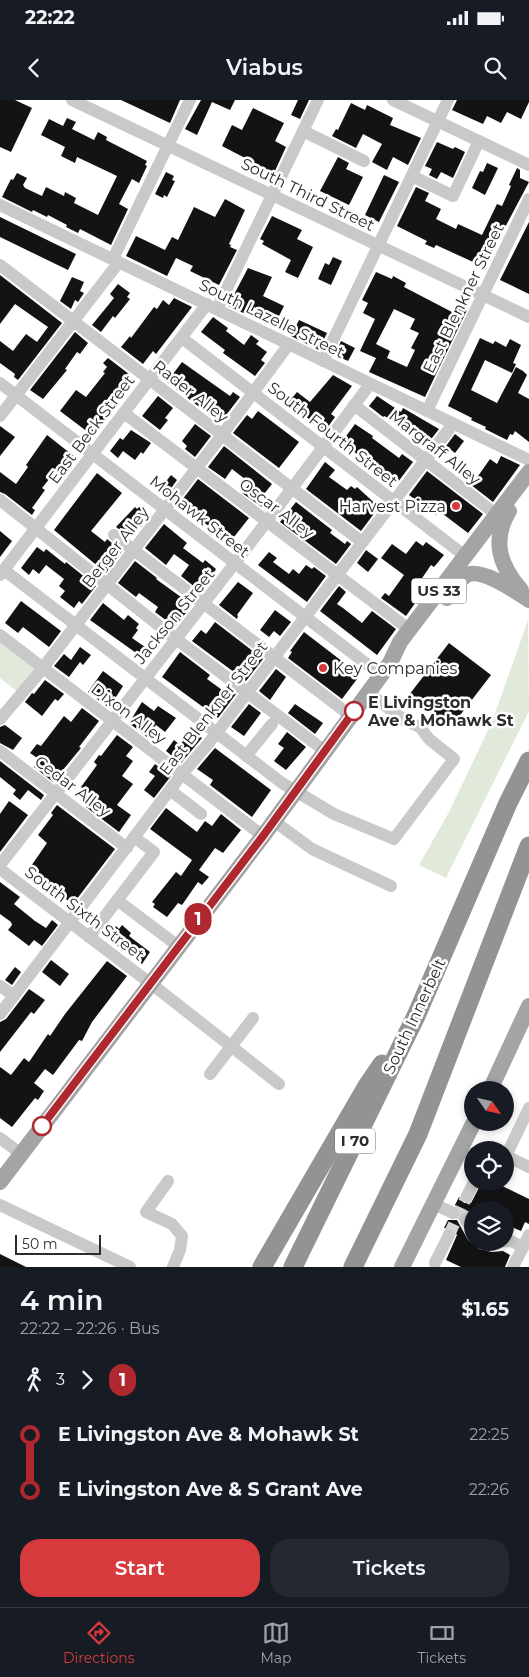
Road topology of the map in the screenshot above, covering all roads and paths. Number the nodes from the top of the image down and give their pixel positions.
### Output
1 (72, 100) edge
2 (190, 100) edge
3 (318, 100) edge
4 (393, 100) edge
5 (448, 100) edge
6 (438, 121) junction
7 (303, 131) junction
8 (479, 141) junction
9 (168, 145) junction
10 (364, 161) dead end
11 (529, 165) edge
12 (412, 176) junction
13 (272, 195) junction
14 (528, 204) edge
15 (0, 205) edge
16 (378, 246) junction
17 (116, 261) junction
18 (0, 265) edge
19 (483, 295) junction
20 (212, 306) junction
21 (529, 317) edge
22 (73, 321) junction
23 (182, 338) junction
24 (289, 344) junction
25 (323, 361) junction
26 (150, 379) junction
27 (0, 383) edge
28 (370, 384) junction
29 (253, 392) junction
30 (16, 396) junction
31 (354, 405) junction
32 (427, 411) junction
33 (124, 413) junction
34 (0, 416) edge
35 (453, 424) junction
36 (222, 435) junction
37 (322, 446) junction
38 (93, 454) junction
39 (426, 460) junction
40 (529, 460) edge
41 (196, 468) junction
42 (529, 472) edge
43 (529, 485) edge
44 (291, 488) junction
45 (0, 500) edge
46 (394, 501) junction
47 (165, 509) junction
48 (503, 513) junction
49 (267, 521) junction
50 (36, 529) junction
51 (114, 534) dead end
52 (362, 542) junction
53 (133, 550) junction
54 (467, 554) junction
55 (235, 564) junction
56 (1, 572) edge
57 (338, 575) junction
58 (107, 584) junction
59 (529, 599) edge
60 (204, 604) junction
61 (305, 617) junction
62 (75, 624) junction
63 (410, 630) junction
64 (0, 635) edge
65 (176, 639) junction
66 (274, 657) junction
67 (43, 668) junction
68 (385, 669) junction
69 (145, 678) junction
70 (247, 692) junction
71 (368, 692) junction
72 (351, 716) junction
73 (0, 719) edge
74 (112, 720) junction
75 (272, 724) dead end
76 (216, 733) junction
77 (0, 751) edge
78 (325, 751) junction
79 (246, 756) junction
80 (529, 761) edge
81 (182, 774) junction
82 (170, 790) junction
83 (295, 792) junction
84 (56, 793) junction
85 (201, 814) dead end
86 (274, 821) junction
87 (263, 836) junction
88 (131, 843) junction
89 (529, 846) edge
90 (0, 867) edge
91 (391, 886) dead end
92 (117, 900) junction
93 (71, 922) junction
94 (89, 937) junction
95 (178, 946) junction
96 (150, 983) junction
97 (0, 986) edge
98 (14, 996) junction
99 (529, 1006) edge
100 (0, 1014) edge
101 (416, 1016) junction
102 (253, 1018) dead end
103 (524, 1030) edge
104 (231, 1046) junction
105 (210, 1074) dead end
106 (495, 1081) edge
107 (278, 1084) dead end
108 (529, 1108) edge
109 (470, 1131) edge
110 (0, 1138) edge
111 (21, 1154) junction
112 (529, 1167) edge
113 (168, 1180) dead end
114 (0, 1182) edge
115 (470, 1191) edge
116 (468, 1196) tunnel mouth
117 (434, 1204) junction
118 (0, 1205) edge
119 (453, 1213) dead end
120 (449, 1235) tunnel mouth
121 (529, 1235) edge
122 (514, 1240) edge
123 (523, 1247) junction
124 (435, 1263) dead end
125 (130, 1267) edge
126 (173, 1267) edge
127 (262, 1267) edge
128 (293, 1267) edge
129 (353, 1267) edge
130 (402, 1267) edge
131 (513, 1267) edge

1 - 9 street, South Third Street
2 - 9 street
3 - 7 street, East Beck Street
4 - 6 street
5 - 6 street
6 - 8 street
6 - 12 street
7 - 10 street
7 - 13 street, East Beck Street
8 - 11 street
8 - 12 street
9 - 13 street, South Third Street
9 - 17 street
12 - 16 street
13 - 16 street, South Third Street
13 - 20 street, East Beck Street
14 - 19 street, East Blenkner Street
15 - 17 street, South Lazelle Street
16 - 19 street, South Third Street
16 - 25 street
17 - 20 street, South Lazelle Street
17 - 22 street
18 - 22 street, Rader Alley
19 - 21 street, South Third Street
19 - 32 street, East Blenkner Street
20 - 23 street, East Beck Street
20 - 24 street, South Lazelle Street
22 - 26 street, Rader Alley
22 - 30 street
23 - 26 street, East Beck Street
23 - 29 street, South Fourth Street
24 - 25 street, South Lazelle Street
24 - 29 street, Berger Alley
25 - 28 street, South Lazelle Street
26 - 33 street, East Beck Street
26 - 36 street, Rader Alley
27 - 30 street, Mohawk Street
28 - 31 street, Jackson Street
28 - 32 street, South Lazelle Street
29 - 36 street, Berger Alley
29 - 37 street, South Fourth Street
30 - 34 street
30 - 38 street, Mohawk Street
31 - 37 street, Jackson Street
31 - 39 street, Margraff Alley
32 - 35 street, South Lazelle Street
33 - 38 street, East Beck Street
33 - 41 street, Oscar Alley
35 - 39 street, East Blenkner Street
35 - 40 street, South Lazelle Street
36 - 41 street, Berger Alley
36 - 44 street, Rader Alley
37 - 44 street, Jackson Street
37 - 46 street, South Fourth Street
38 - 47 street, Mohawk Street
38 - 50 street, East Beck Street
39 - 46 street, East Blenkner Street
39 - 48 street, Margraff Alley
41 - 47 street, Berger Alley
41 - 49 street, Oscar Alley
42 - 48 main road
43 - 48 main road, US 33
44 - 49 street, Jackson Street
44 - 52 street, Rader Alley
45 - 50 street
46 - 52 street, East Blenkner Street
46 - 54 street, South Fourth Street
47 - 53 street, Berger Alley
47 - 55 street, Mohawk Street
48 - 54 main road, US 33
48 - 59 main road
49 - 55 street, Jackson Street
49 - 57 street, Oscar Alley
50 - 56 street, East Beck Street
50 - 58 street
51 - 53 street
52 - 57 street, East Blenkner Street
53 - 58 street, Berger Alley
53 - 60 street
54 - 63 main road, US 33
55 - 60 street, Jackson Street
55 - 61 street, Mohawk Street
56 - 62 street
57 - 61 street, East Blenkner Street
57 - 63 street, Oscar Alley
58 - 62 street, Berger Alley
58 - 65 street
59 - 68 main road, US 33
60 - 65 street, Jackson Street
60 - 66 street
61 - 66 street, East Blenkner Street
61 - 68 street, Mohawk Street
62 - 67 street, Berger Alley
62 - 69 street
63 - 68 main road, US 33
64 - 67 street, Dixon Alley
65 - 69 street, Jackson Street
65 - 70 street
66 - 70 street, East Blenkner Street
66 - 72 street
67 - 73 street, Berger Alley
67 - 74 street, Dixon Alley
68 - 71 main road, US 33
69 - 74 street, Jackson Street
69 - 76 street
70 - 76 street, East Blenkner Street
70 - 78 street
71 - 72 main road, US 33
71 - 83 street
72 - 78 main road, US 33
74 - 81 street, Dixon Alley
74 - 84 street, Jackson Street
75 - 79 street
76 - 79 street
76 - 81 street, East Blenkner Street
77 - 84 street, Cedar Alley
78 - 83 main road, US 33
79 - 83 street
80 - 101 highway, South Innerbelt / I 70
81 - 82 street, East Blenkner Street
81 - 87 street, Dixon Alley
82 - 85 street
82 - 88 street, East Blenkner Street
83 - 86 main road, US 33
84 - 88 street, Cedar Alley
84 - 90 street, Jackson Street
86 - 87 main road, US 33
86 - 91 street
87 - 95 main road, US 33
88 - 92 street, Cedar Alley
88 - 93 street, East Blenkner Street
89 - 129 highway
90 - 93 street, South Sixth Street
92 - 94 street
92 - 95 street
93 - 94 street, South Sixth Street
93 - 98 street, East Blenkner Street
94 - 96 street, South Sixth Street
95 - 96 main road, US 33
96 - 104 street, South Sixth Street
96 - 111 main road, US 33
97 - 98 street
98 - 100 street, East Blenkner Street
99 - 103 main road
101 - 127 highway
101 - 128 highway, South Innerbelt / I 70
102 - 104 street
103 - 106 main road
104 - 105 street
104 - 107 street, South Sixth Street
108 - 112 street
109 - 117 main road
110 - 111 street
111 - 114 main road, US 33
113 - 126 street
115 - 116 street
117 - 119 street
117 - 130 main road
118 - 125 street
120 - 124 street
121 - 123 street
122 - 123 street
123 - 131 street

